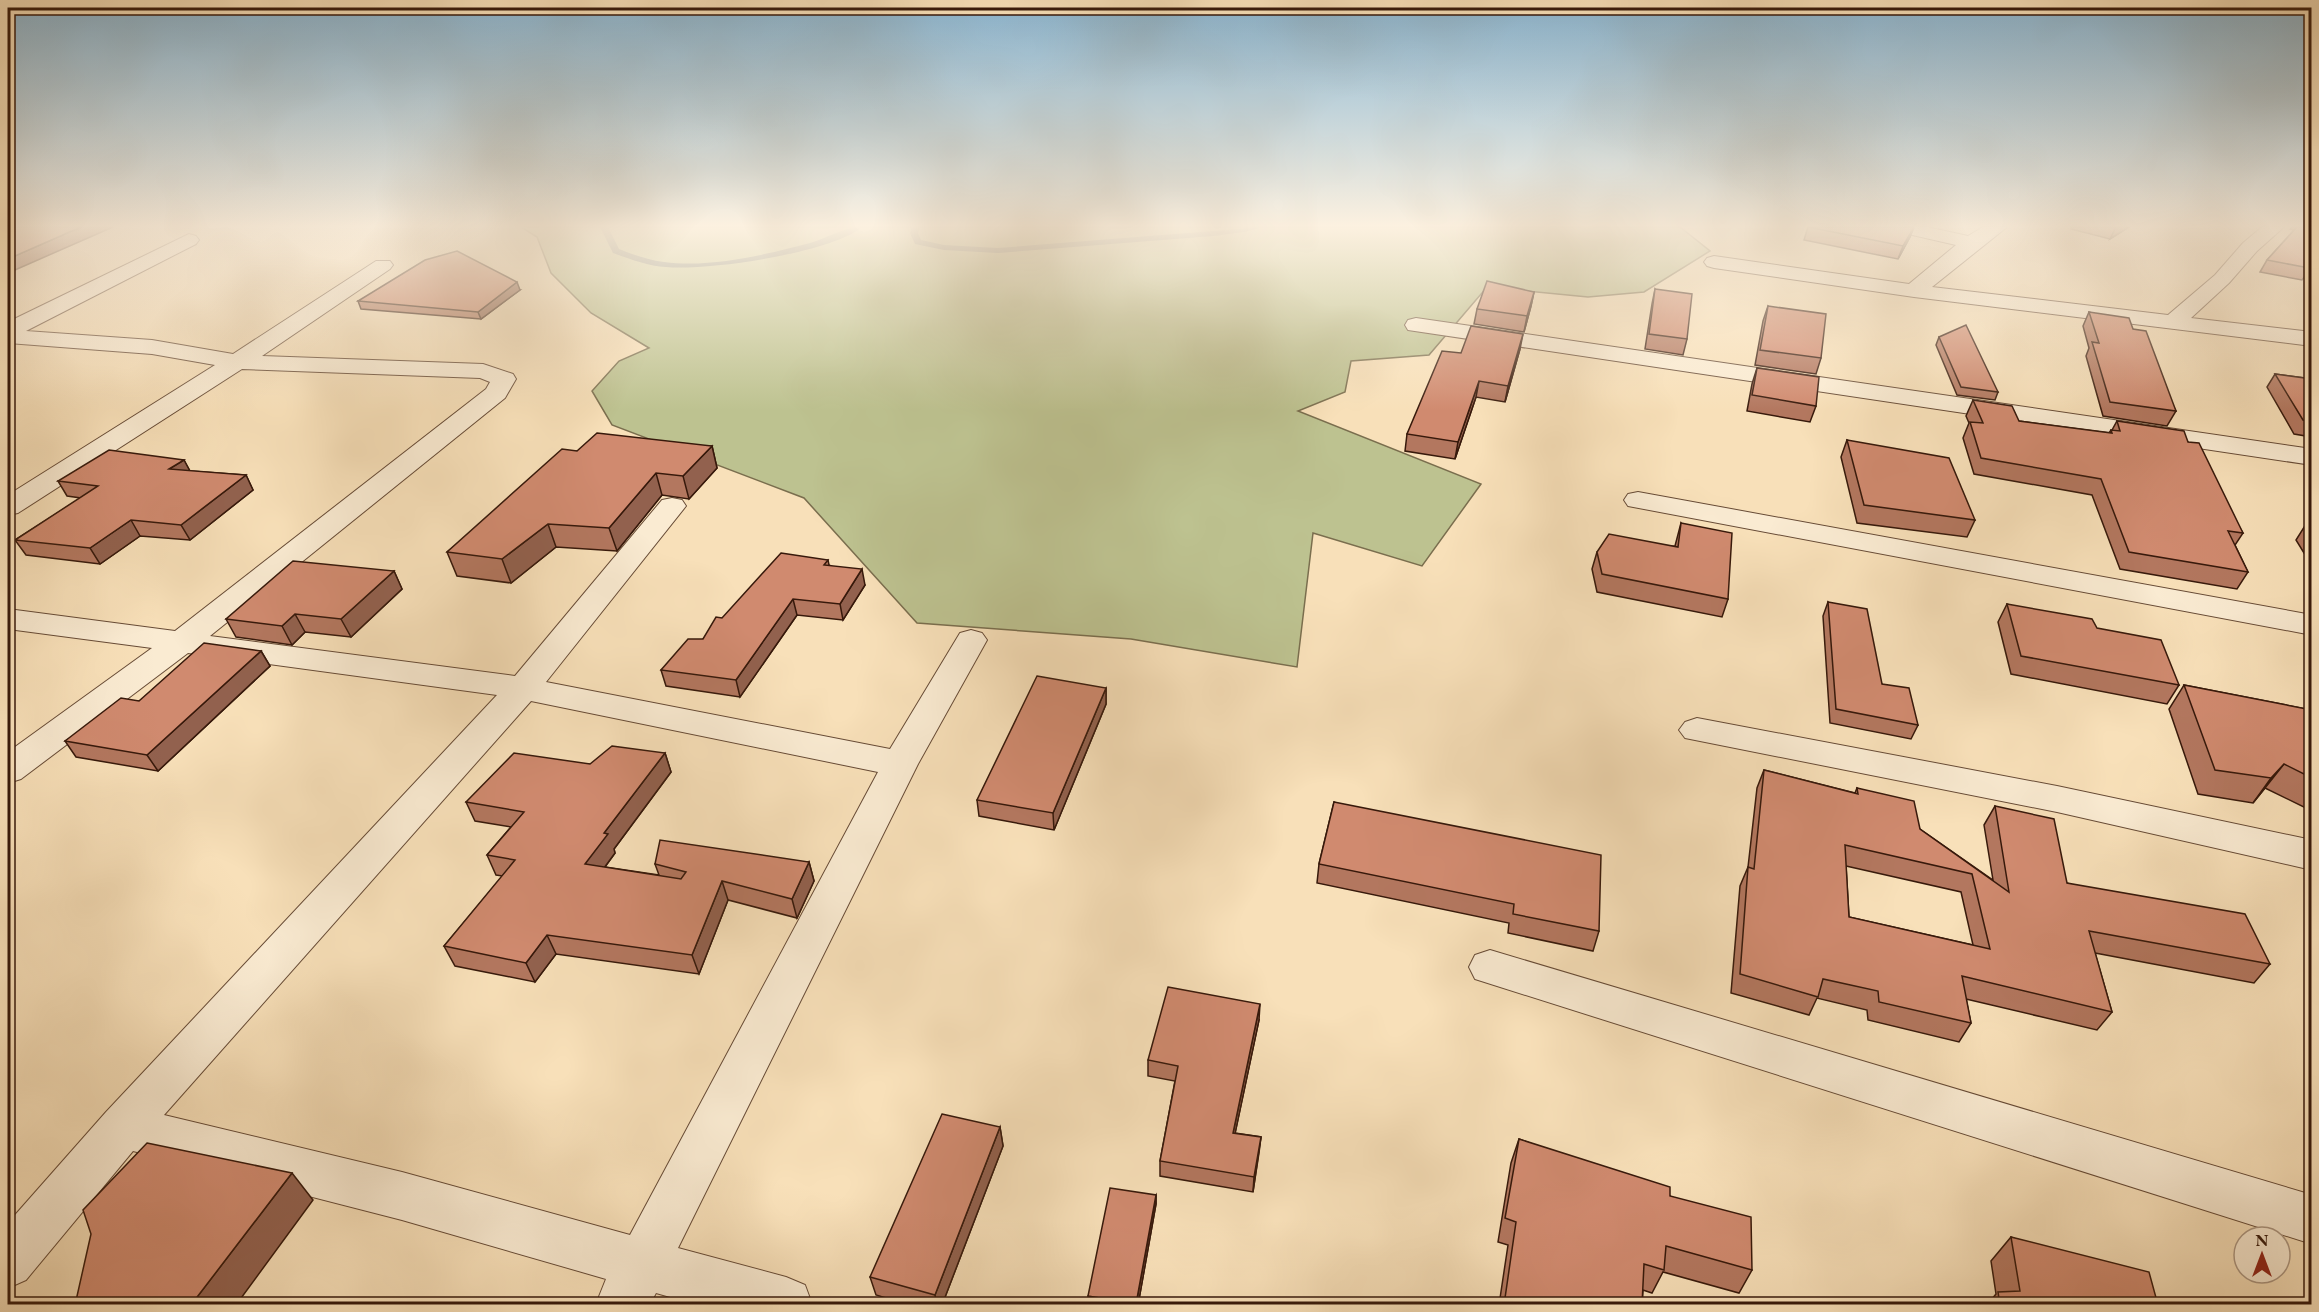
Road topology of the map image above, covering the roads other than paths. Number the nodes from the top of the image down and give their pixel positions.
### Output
1 (93, 288) edge
2 (348, 288) edge
3 (1895, 288) edge
4 (1917, 288) edge
5 (2212, 288) edge
6 (1914, 291) junction
7 (2172, 323) junction
8 (1416, 325) dead end
9 (8, 331) edge
10 (8, 336) edge
11 (2312, 339) edge
12 (237, 362) junction
13 (2312, 457) edge
14 (1638, 500) dead end
15 (672, 506) dead end
16 (8, 507) edge
17 (8, 620) edge
18 (2312, 625) edge
19 (971, 640) dead end
20 (181, 643) junction
21 (523, 688) junction
22 (1697, 729) dead end
23 (900, 764) junction
24 (8, 770) edge
25 (2312, 855) edge
26 (1491, 967) dead end
27 (123, 1127) junction
28 (2312, 1220) edge
29 (8, 1262) edge
30 (633, 1284) edge
31 (786, 1305) edge

1 - 9 street
2 - 12 street
3 - 6 street
4 - 6 street
5 - 7 street
6 - 7 street
7 - 11 street
8 - 13 street
10 - 12 street
12 - 16 street
12 - 20 street
14 - 18 street
15 - 21 street
17 - 20 street
19 - 23 street
20 - 21 street
20 - 24 street
21 - 23 street
21 - 27 street
22 - 25 street
23 - 30 street
26 - 28 street
27 - 29 street
27 - 30 street
30 - 31 street

